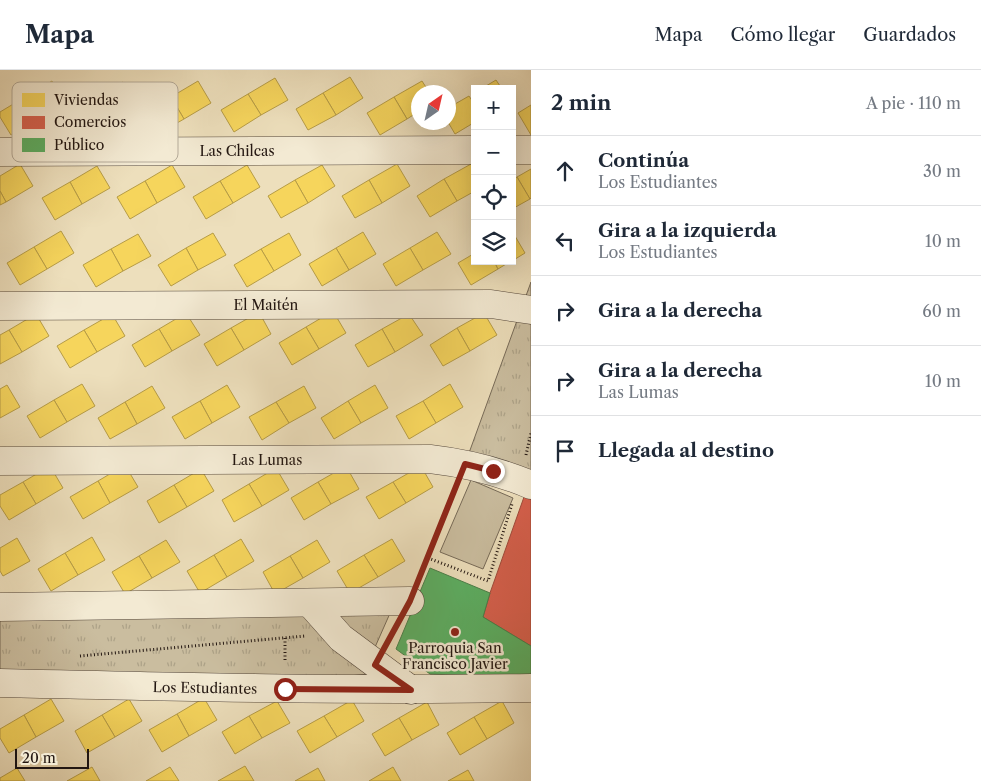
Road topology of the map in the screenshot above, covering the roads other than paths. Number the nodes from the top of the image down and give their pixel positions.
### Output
1 (471, 150) edge
2 (516, 150) edge
3 (531, 150) edge
4 (178, 151) edge
5 (0, 306) edge
6 (531, 310) edge
7 (0, 461) edge
8 (525, 483) edge
9 (410, 601) road end
10 (307, 603) junction
11 (0, 607) edge
12 (0, 683) edge
13 (531, 688) edge
14 (411, 690) junction

1 - 4 street, Las Chilcas
2 - 3 street
5 - 6 street, El Maitén
7 - 8 street, Las Lumas
9 - 10 street
10 - 11 street
10 - 14 street
12 - 14 street, Los Estudiantes
13 - 14 street, Los Estudiantes

